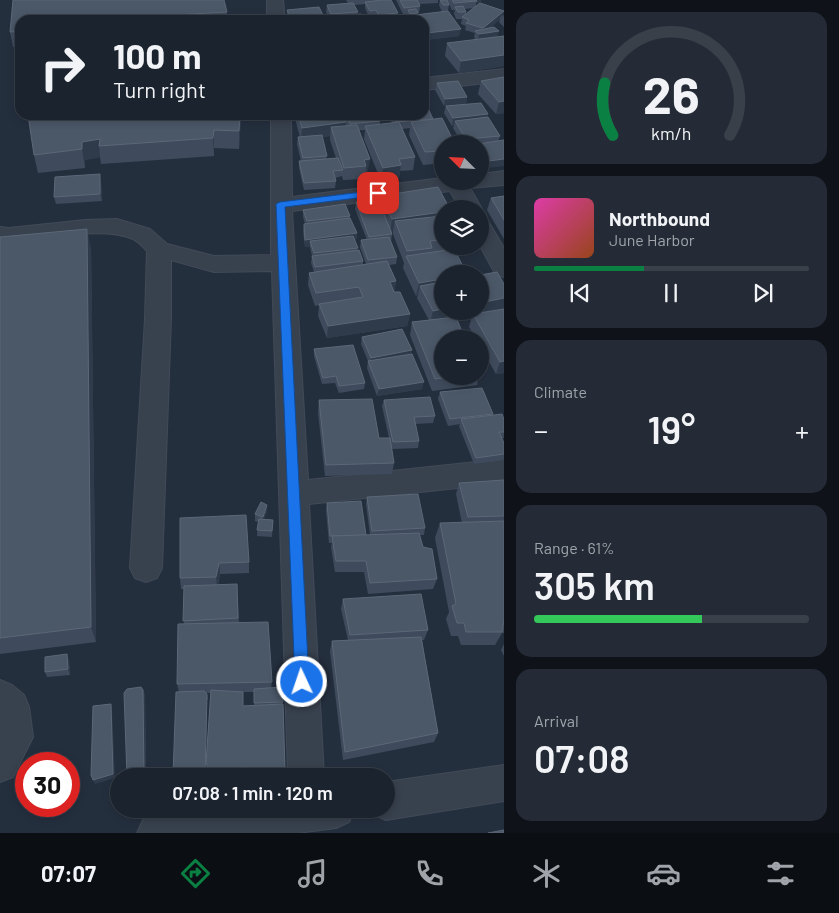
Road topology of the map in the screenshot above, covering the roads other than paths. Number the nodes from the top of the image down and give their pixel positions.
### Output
1 (275, 0) edge
2 (276, 15) edge
3 (504, 75) edge
4 (429, 83) edge
5 (281, 120) edge
6 (504, 178) edge
7 (489, 180) edge
8 (434, 186) edge
9 (280, 204) junction
10 (0, 234) edge
11 (489, 242) edge
12 (159, 250) junction
13 (283, 263) junction
14 (504, 269) edge
15 (504, 472) edge
16 (293, 494) junction
17 (146, 568) dead end
18 (0, 697) edge
19 (0, 764) edge
20 (306, 768) edge
21 (504, 783) edge
22 (395, 800) edge
23 (297, 818) edge
24 (156, 833) edge

1 - 2 street
3 - 4 street
5 - 9 street
6 - 7 street
8 - 9 street
9 - 13 street
10 - 12 street
11 - 14 street
12 - 13 street
12 - 17 street
13 - 16 street
15 - 16 street
16 - 20 street
18 - 19 street
21 - 22 street
23 - 24 street

